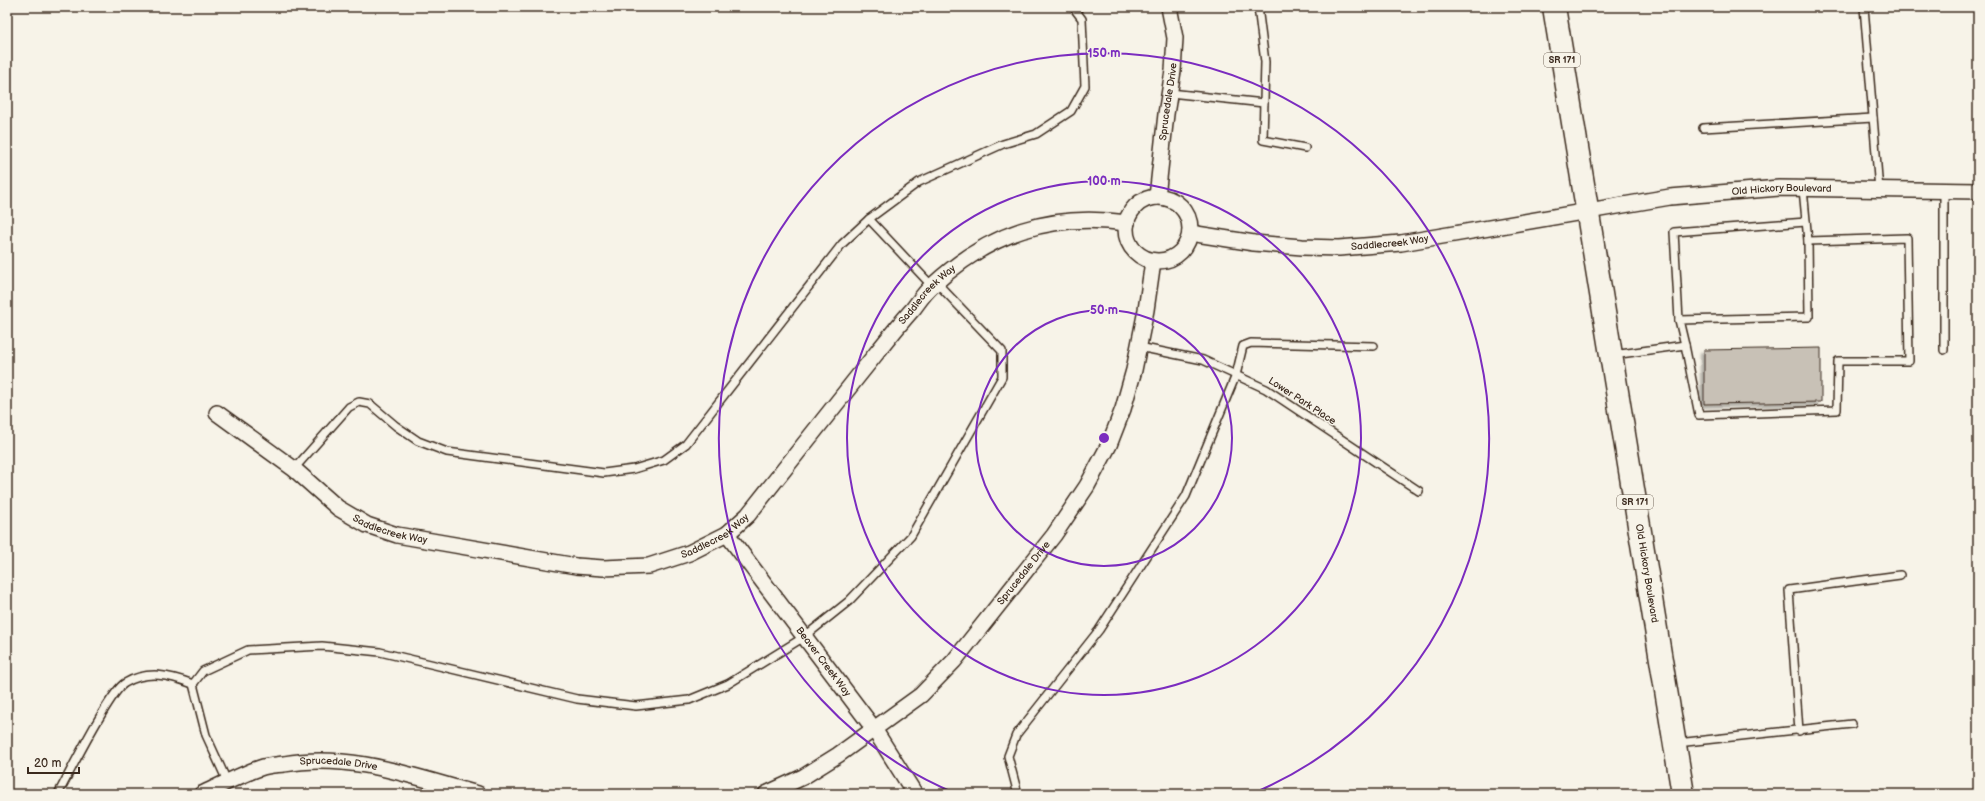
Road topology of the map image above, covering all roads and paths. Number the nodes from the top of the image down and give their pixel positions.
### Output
1 (1073, 7) edge
2 (1169, 7) edge
3 (1258, 7) edge
4 (1554, 7) edge
5 (1864, 7) edge
6 (1170, 93) junction
7 (1264, 103) junction
8 (1874, 118) junction
9 (1703, 128) dead end
10 (1305, 148) dead end
11 (1804, 189) junction
12 (1879, 190) junction
13 (1944, 191) junction
14 (1978, 191) edge
15 (1157, 197) junction
16 (1587, 210) junction
17 (869, 219) junction
18 (1806, 222) junction
19 (1127, 223) junction
20 (1190, 233) junction
21 (1808, 241) junction
22 (1153, 261) junction
23 (934, 284) junction
24 (1679, 320) junction
25 (1684, 345) junction
26 (1374, 346) dead end
27 (1139, 347) junction
28 (1944, 350) dead end
29 (1611, 355) junction
30 (1236, 375) junction
31 (217, 413) dead end
32 (294, 469) junction
33 (1419, 490) dead end
34 (727, 534) junction
35 (1900, 575) dead end
36 (804, 636) junction
37 (193, 684) junction
38 (1852, 724) dead end
39 (874, 729) junction
40 (1799, 731) junction
41 (1675, 743) junction
42 (230, 788) edge
43 (58, 794) edge
44 (202, 794) edge
45 (478, 794) edge
46 (766, 794) edge
47 (915, 794) edge
48 (1018, 794) edge
49 (1683, 794) edge

1 - 17 lane
2 - 6 street, Sprucedale Drive
3 - 7 lane
4 - 16 main road, Old Hickory Boulevard / SR 171
5 - 8 lane
6 - 7 lane
6 - 15 street, Sprucedale Drive
7 - 10 lane
8 - 9 lane
8 - 12 lane
11 - 12 street, Old Hickory Boulevard
11 - 16 street, Old Hickory Boulevard
11 - 18 lane
12 - 13 street, Old Hickory Boulevard
13 - 14 street, Old Hickory Boulevard
13 - 28 lane
15 - 19 street
15 - 20 street
16 - 20 street, Saddlecreek Way
16 - 29 main road, Old Hickory Boulevard / SR 171
17 - 23 lane
17 - 32 lane
18 - 21 lane
18 - 24 lane
19 - 22 street
19 - 23 street, Saddlecreek Way
20 - 22 street
21 - 24 lane
21 - 25 lane
22 - 27 street, Sprucedale Drive
23 - 34 street, Saddlecreek Way
23 - 36 lane
24 - 25 lane
25 - 29 lane
26 - 30 lane
27 - 30 lane, Lower Park Place
27 - 39 street, Sprucedale Drive
29 - 41 main road, Old Hickory Boulevard / SR 171
30 - 33 lane, Lower Park Place
30 - 48 lane
31 - 32 street, Saddlecreek Way
32 - 34 street, Saddlecreek Way
34 - 36 street, Beaver Creek Way
35 - 40 lane
36 - 37 lane
36 - 39 street, Beaver Creek Way
37 - 42 lane
37 - 43 lane
38 - 40 lane
39 - 46 street, Sprucedale Drive
39 - 47 street, Beaver Creek Way
40 - 41 lane
41 - 49 main road, Old Hickory Boulevard / SR 171
42 - 44 street, Sprucedale Drive
42 - 45 street, Sprucedale Drive

